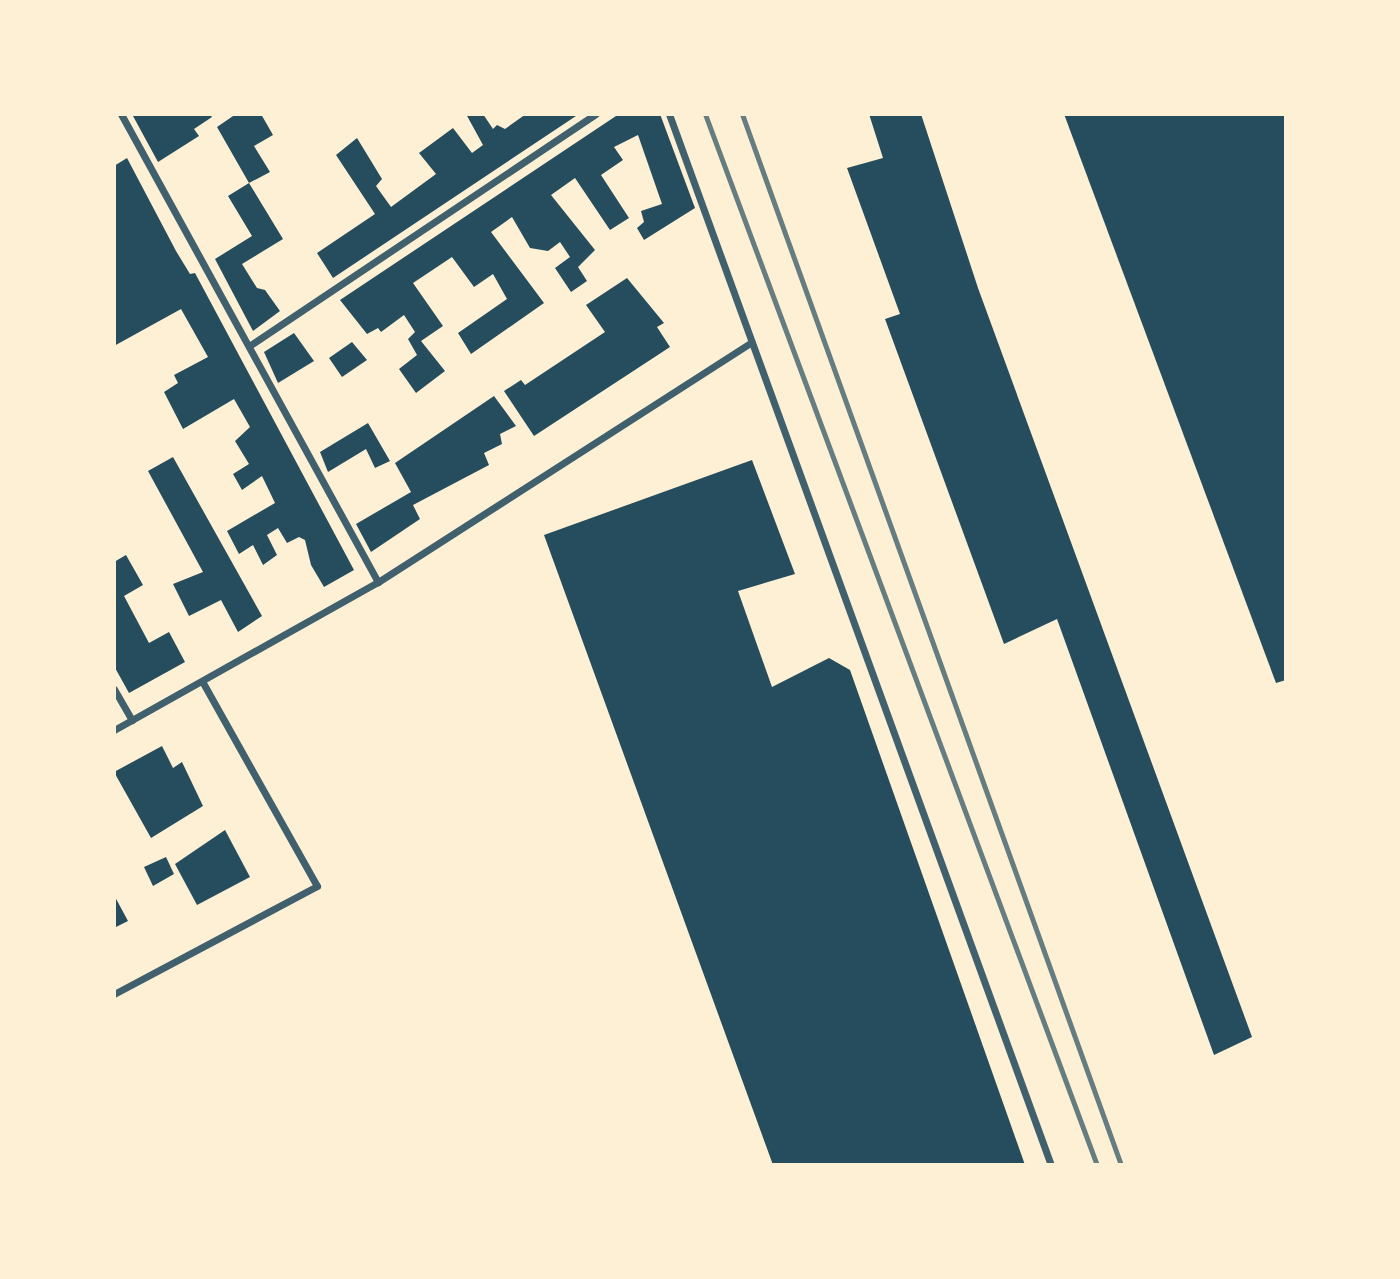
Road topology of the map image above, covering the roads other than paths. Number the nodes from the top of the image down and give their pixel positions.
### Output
1 (122, 114) edge
2 (595, 114) edge
3 (669, 114) edge
4 (114, 119) edge
5 (752, 342) junction
6 (249, 346) junction
7 (378, 582) junction
8 (203, 683) junction
9 (114, 689) edge
10 (132, 720) junction
11 (114, 730) edge
12 (114, 994) edge
13 (1051, 1165) edge

1 - 4 street
1 - 6 street
2 - 6 street
3 - 5 street
5 - 7 street
5 - 13 street
6 - 7 street
7 - 8 street
8 - 10 street
8 - 12 street
9 - 10 street
10 - 11 street

